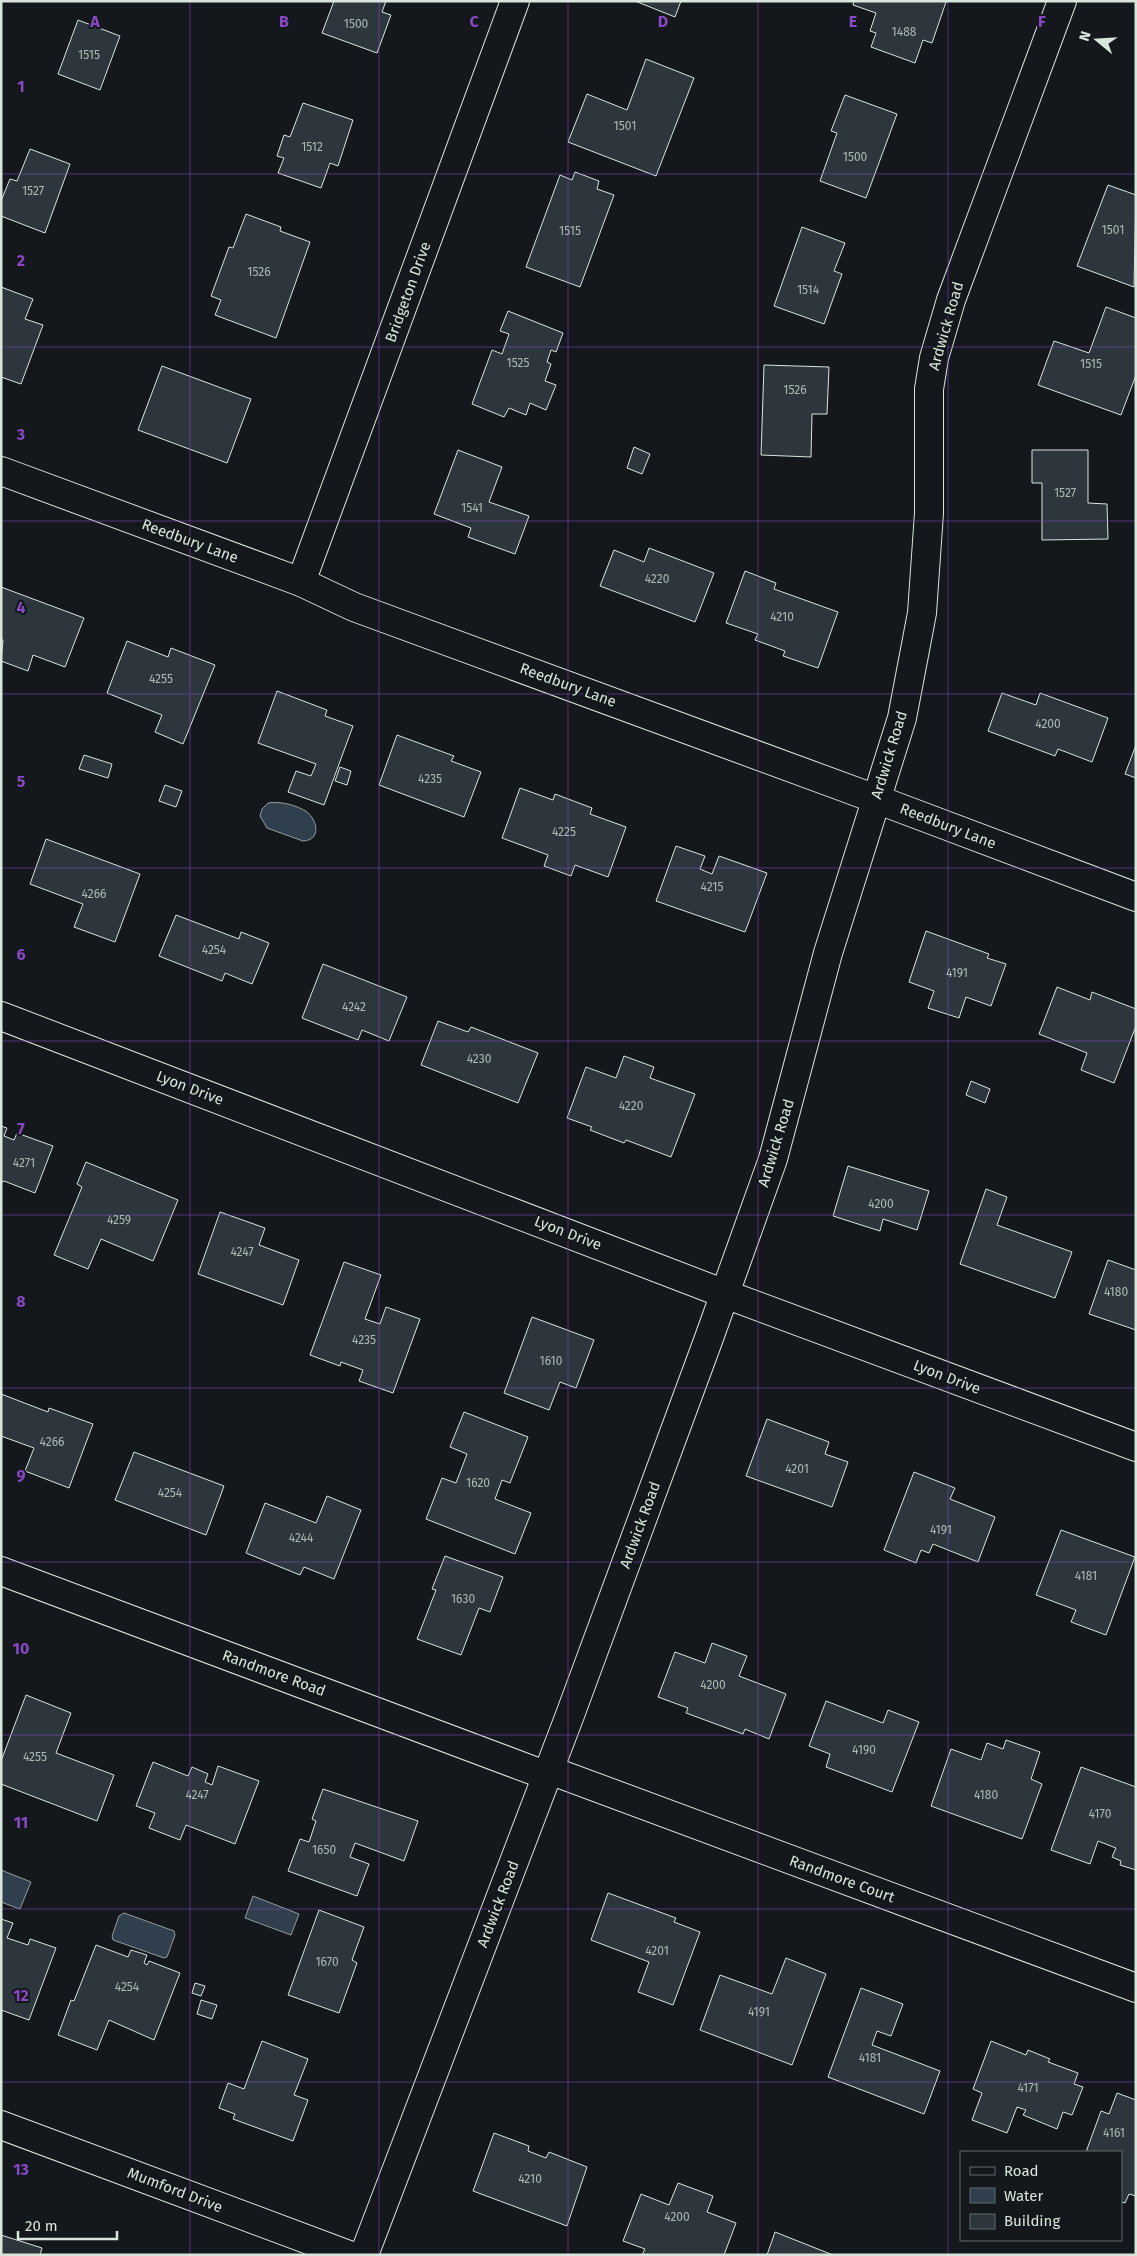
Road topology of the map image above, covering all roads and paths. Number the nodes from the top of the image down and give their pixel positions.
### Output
1 (515, 1) edge
2 (1062, 1) edge
3 (1, 471) edge
4 (301, 582) junction
5 (876, 799) junction
6 (1136, 897) edge
7 (1, 1016) edge
8 (725, 1294) junction
9 (1136, 1447) edge
10 (1, 1571) edge
11 (548, 1773) junction
12 (1136, 1988) edge
13 (1, 2125) edge
14 (349, 2255) edge
15 (364, 2255) edge

1 - 4 street, Bridgeton Drive
2 - 5 street, Ardwick Road
3 - 4 street, Reedbury Lane
4 - 5 street, Reedbury Lane
5 - 6 street, Reedbury Lane
5 - 8 street, Ardwick Road
7 - 8 street, Lyon Drive
8 - 9 street, Lyon Drive
8 - 11 street, Ardwick Road
10 - 11 street, Randmore Road
11 - 12 street, Randmore Court
11 - 15 street, Ardwick Road
13 - 14 street, Mumford Drive

